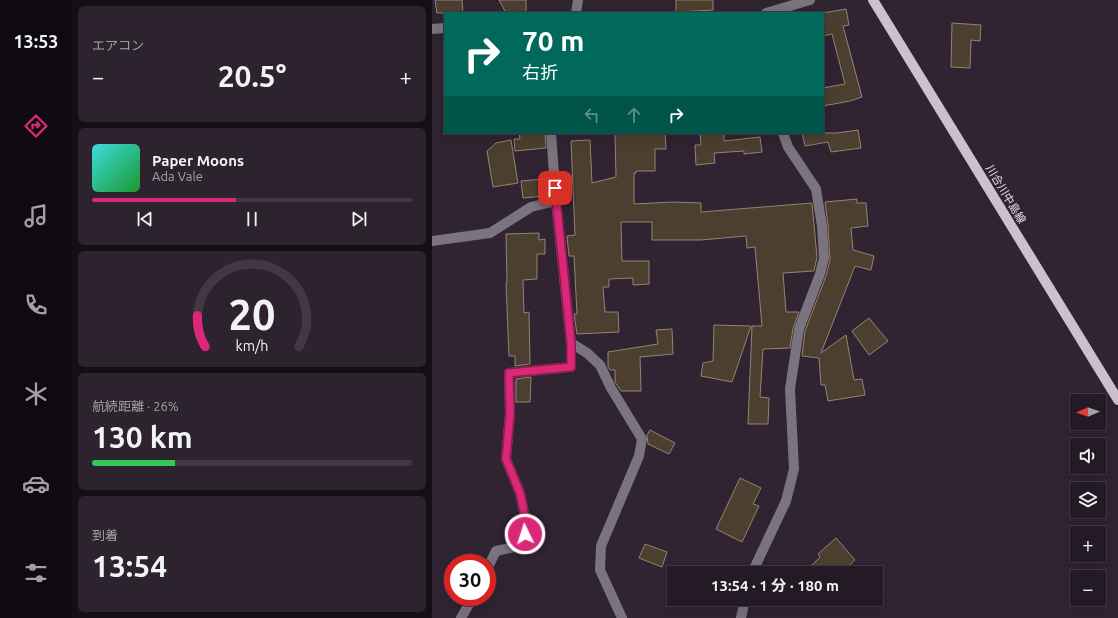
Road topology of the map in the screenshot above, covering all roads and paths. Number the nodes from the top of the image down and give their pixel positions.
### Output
1 (578, 0) edge
2 (810, 0) edge
3 (873, 0) edge
4 (576, 12) edge
5 (769, 12) edge
6 (444, 28) edge
7 (432, 29) edge
8 (551, 134) edge
9 (783, 134) edge
10 (556, 201) junction
11 (432, 241) edge
12 (571, 343) junction
13 (1118, 400) edge
14 (494, 554) edge
15 (755, 566) edge
16 (468, 606) edge
17 (744, 606) edge
18 (462, 618) edge
19 (622, 618) edge
20 (741, 618) edge

1 - 4 street
2 - 5 street
3 - 13 main road, 川合川中島線
6 - 7 street
8 - 10 street
9 - 15 street
10 - 11 street
10 - 12 street
12 - 14 street
12 - 19 street
16 - 18 street
17 - 20 street

